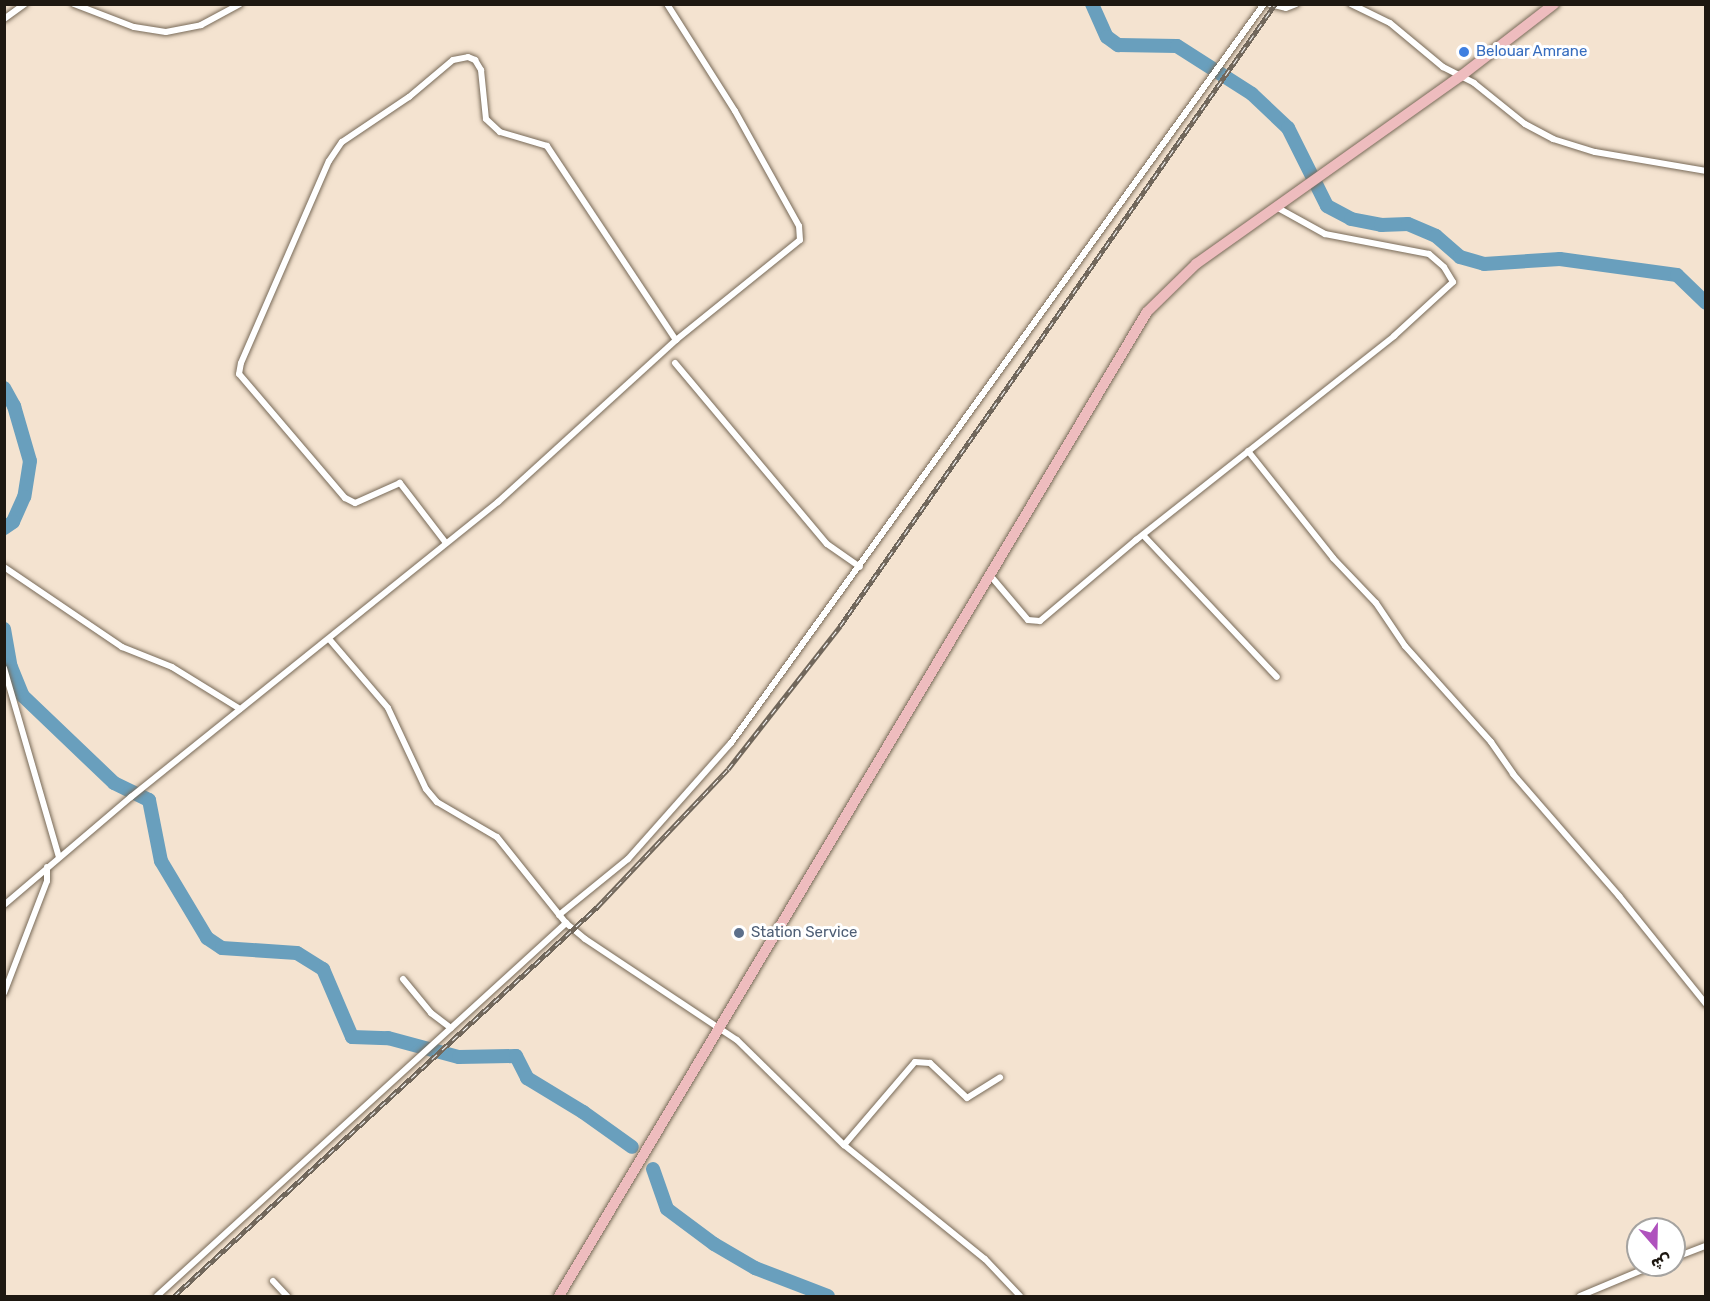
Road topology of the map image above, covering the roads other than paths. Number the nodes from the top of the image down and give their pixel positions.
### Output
1 (25, 4) edge
2 (74, 4) edge
3 (240, 4) edge
4 (667, 4) edge
5 (1264, 4) edge
6 (1270, 4) edge
7 (1296, 4) edge
8 (1351, 4) edge
9 (1554, 4) edge
10 (1287, 6) edge
11 (4, 19) edge
12 (1461, 76) junction
13 (1706, 171) edge
14 (1276, 207) junction
15 (676, 340) junction
16 (675, 363) dead end
17 (1248, 451) junction
18 (1143, 534) junction
19 (446, 543) junction
20 (4, 567) edge
21 (860, 567) junction
22 (989, 574) junction
23 (330, 640) junction
24 (4, 668) edge
25 (1276, 677) dead end
26 (240, 709) junction
27 (59, 857) junction
28 (47, 867) junction
29 (4, 905) edge
30 (559, 915) junction
31 (566, 923) junction
32 (403, 979) dead end
33 (4, 993) edge
34 (1706, 1004) edge
35 (451, 1028) junction
36 (719, 1030) junction
37 (1000, 1077) dead end
38 (844, 1145) junction
39 (1706, 1246) edge
40 (1686, 1254) edge
41 (1626, 1277) edge
42 (273, 1281) dead end
43 (157, 1296) edge
44 (287, 1296) edge
45 (559, 1296) edge
46 (1020, 1296) edge
47 (1580, 1296) edge

1 - 11 street
2 - 3 street
4 - 15 street
5 - 21 street
6 - 10 street
7 - 10 street
8 - 12 street
9 - 12 main road
12 - 13 street
12 - 14 main road
14 - 17 street
14 - 22 main road
15 - 19 street
15 - 19 street
16 - 21 street
17 - 18 street
17 - 34 street
18 - 22 street
18 - 25 street
19 - 23 street
20 - 26 street
21 - 30 street
22 - 36 main road
23 - 26 street
23 - 30 street
24 - 27 street
26 - 27 street
27 - 28 street
28 - 29 street
28 - 33 street
30 - 31 street
31 - 35 street
31 - 36 street
32 - 35 street
35 - 43 street
36 - 38 street
36 - 45 main road
37 - 38 street
38 - 46 street
39 - 40 street
41 - 47 street
42 - 44 street

